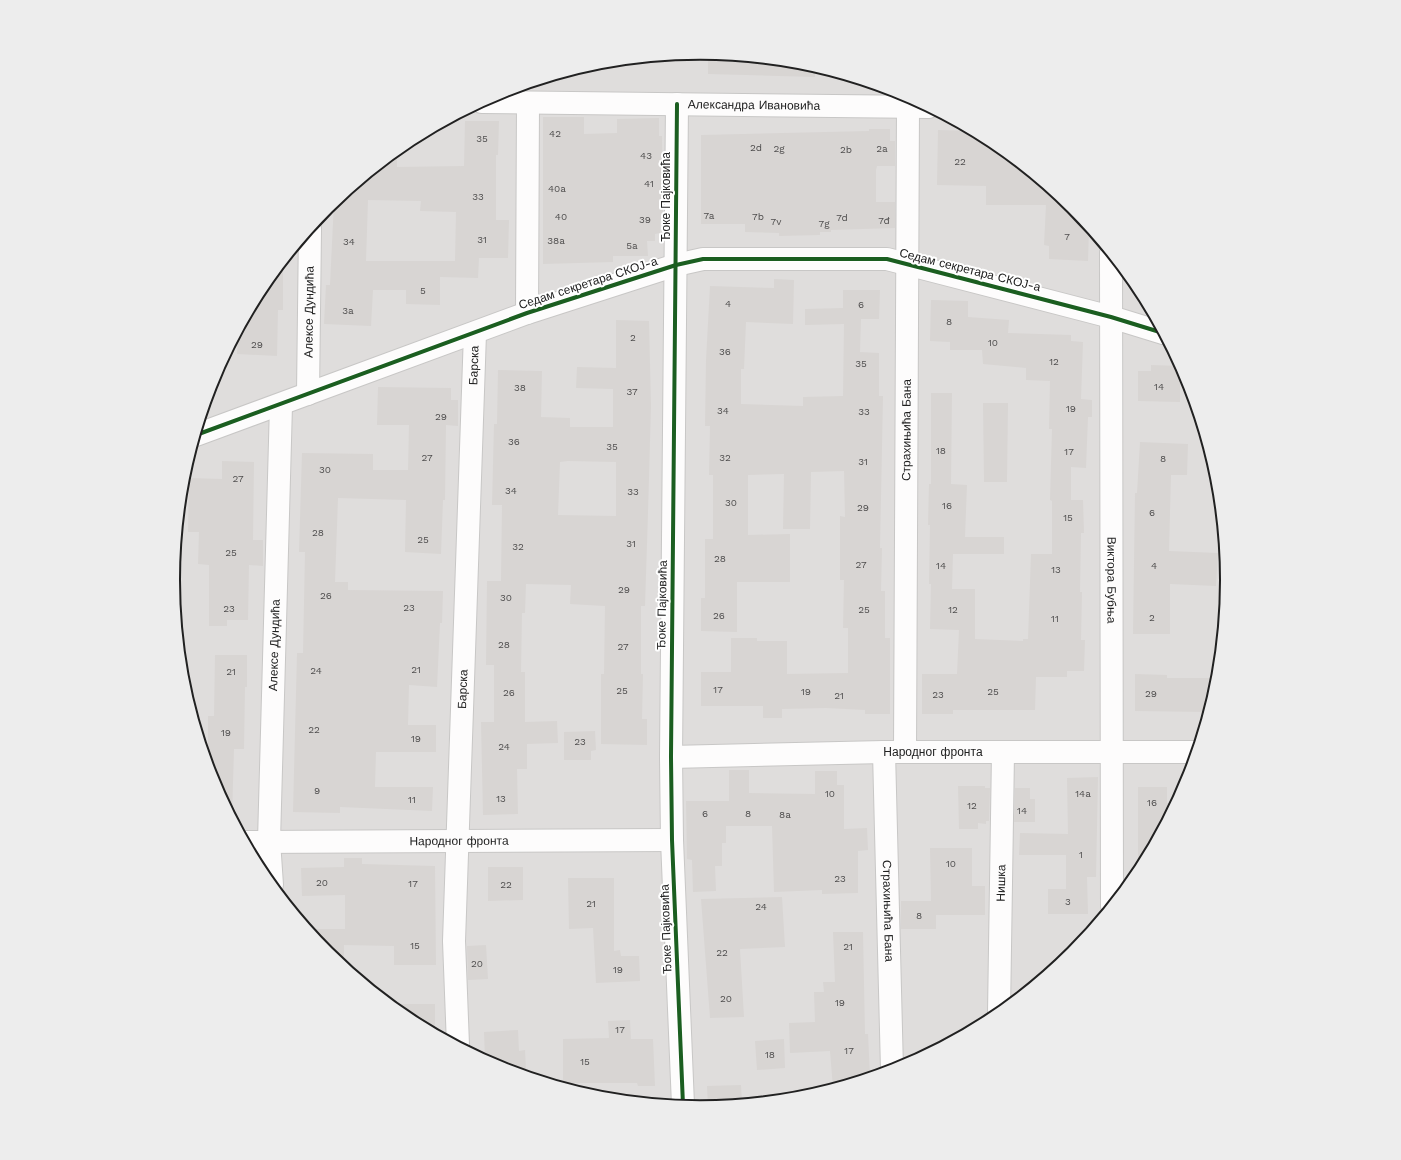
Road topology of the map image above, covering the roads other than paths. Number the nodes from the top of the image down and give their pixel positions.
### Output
1 (497, 102) edge
2 (528, 103) junction
3 (677, 104) junction
4 (914, 107) edge
5 (919, 109) edge
6 (310, 237) edge
7 (1111, 261) edge
8 (907, 263) junction
9 (676, 265) junction
10 (526, 313) junction
11 (1111, 317) junction
12 (1157, 331) edge
13 (475, 333) junction
14 (308, 394) junction
15 (281, 405) junction
16 (202, 433) edge
17 (884, 752) junction
18 (905, 752) junction
19 (1191, 752) edge
20 (1003, 753) junction
21 (1112, 753) junction
22 (671, 757) junction
23 (672, 840) junction
24 (269, 841) junction
25 (251, 842) edge
26 (458, 842) junction
27 (271, 874) edge
28 (1112, 898) edge
29 (999, 1005) edge
30 (458, 1039) edge
31 (892, 1063) edge
32 (683, 1099) edge

1 - 2 street, Александра Ивановића
2 - 3 street, Александра Ивановића
2 - 10 street
3 - 4 street, Александра Ивановића
3 - 9 street, Ђоке Пајковића
5 - 8 street, Страхињића Бана
6 - 14 street, Алексе Дундића
7 - 11 street, Виктора Бубња
8 - 9 street, Седам секретара СКОЈ-а
8 - 11 street, Седам секретара СКОЈ-а
8 - 18 street, Страхињића Бана
9 - 10 street, Седам секретара СКОЈ-а
9 - 22 street, Ђоке Пајковића
10 - 13 street, Седам секретара СКОЈ-а
11 - 12 street, Седам секретара СКОЈ-а
11 - 21 street, Виктора Бубња
13 - 14 street, Седам секретара СКОЈ-а
13 - 26 street, Барска
14 - 15 street, Седам секретара СКОЈ-а
15 - 16 street, Седам секретара СКОЈ-а
15 - 24 street, Алексе Дундића
17 - 18 street, Народног фронта
17 - 22 street, Народног фронта
17 - 31 street, Страхињића Бана
18 - 20 street, Народног фронта
19 - 21 street, Народног фронта
20 - 21 street, Народног фронта
20 - 29 street, Нишка
21 - 28 street, Виктора Бубња
22 - 23 street, Ђоке Пајковића
23 - 26 street, Народног фронта
23 - 32 street, Ђоке Пајковића
24 - 25 street, Народног фронта
24 - 26 street, Народног фронта
24 - 27 street, Алексе Дундића
26 - 30 street, Барска

